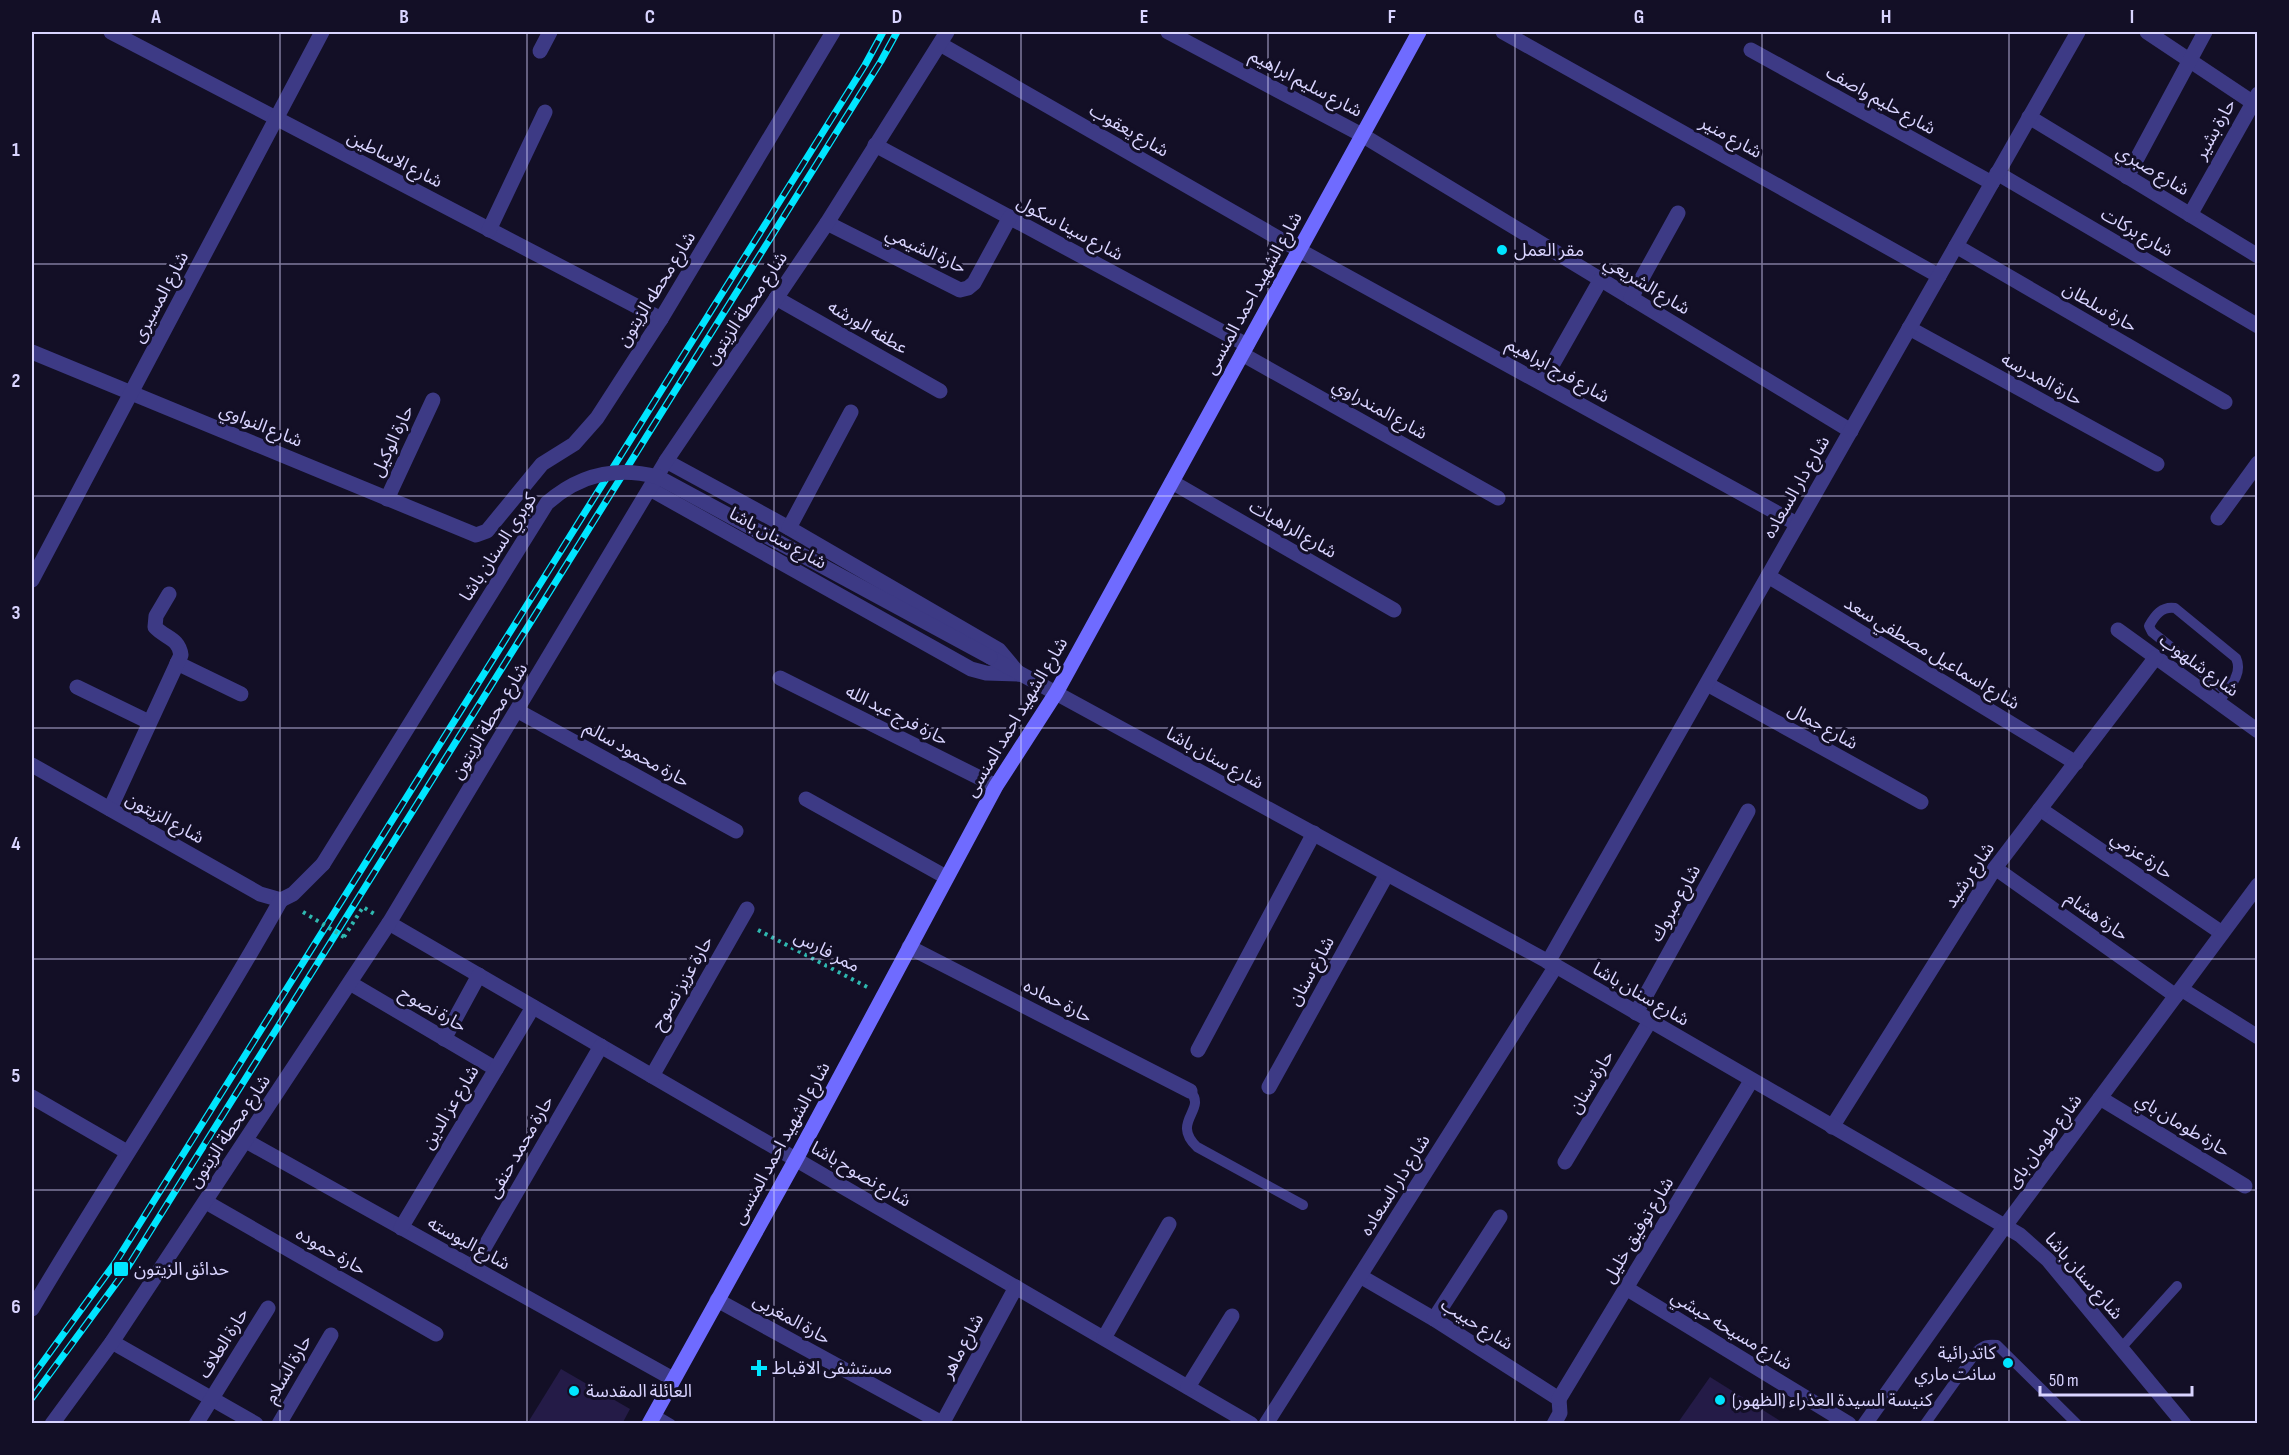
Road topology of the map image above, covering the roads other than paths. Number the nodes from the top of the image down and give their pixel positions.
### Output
1 (111, 32) edge
2 (322, 32) edge
3 (550, 32) edge
4 (833, 32) edge
5 (1419, 32) edge
6 (1503, 32) edge
7 (2078, 32) edge
8 (2146, 32) edge
9 (2205, 32) edge
10 (1176, 33) edge
11 (140, 38) edge
12 (944, 38) edge
13 (1751, 50) dead end
14 (540, 51) dead end
15 (2190, 60) junction
16 (2256, 101) edge
17 (545, 112) dead end
18 (2029, 117) junction
19 (276, 119) junction
20 (1362, 135) junction
21 (875, 145) junction
22 (2127, 177) junction
23 (1994, 178) junction
24 (1678, 213) dead end
25 (2190, 215) junction
26 (1010, 217) junction
27 (826, 223) junction
28 (489, 230) junction
29 (1956, 246) junction
30 (1299, 250) junction
31 (2256, 251) edge
32 (1939, 276) junction
33 (1601, 279) junction
34 (776, 298) junction
35 (1631, 298) junction
36 (661, 319) junction
37 (2258, 326) edge
38 (1909, 328) junction
39 (1244, 349) junction
40 (32, 352) edge
41 (1542, 383) junction
42 (940, 391) dead end
43 (132, 393) junction
44 (433, 400) dead end
45 (2225, 402) dead end
46 (851, 412) dead end
47 (1851, 431) junction
48 (666, 461) junction
49 (2258, 462) edge
50 (2157, 464) dead end
51 (1172, 482) junction
52 (650, 489) junction
53 (387, 498) junction
54 (1498, 498) dead end
55 (2218, 518) dead end
56 (1797, 524) junction
57 (789, 528) junction
58 (476, 535) joint
59 (1768, 576) junction
60 (32, 580) edge
61 (169, 594) dead end
62 (1394, 610) dead end
63 (2118, 630) dead end
64 (990, 657) joint
65 (2156, 657) junction
66 (177, 663) junction
67 (1019, 674) junction
68 (780, 678) dead end
69 (1707, 684) junction
70 (77, 687) dead end
71 (1056, 693) junction
72 (241, 694) dead end
73 (2222, 697) junction
74 (518, 711) junction
75 (149, 722) junction
76 (2258, 731) edge
77 (2076, 763) junction
78 (32, 765) edge
79 (996, 786) junction
80 (806, 799) dead end
81 (1921, 802) dead end
82 (110, 809) junction
83 (2040, 809) junction
84 (1748, 811) dead end
85 (736, 831) dead end
86 (1314, 834) junction
87 (1995, 868) junction
88 (1387, 874) junction
89 (946, 877) junction
90 (2258, 885) edge
91 (281, 900) junction
92 (747, 909) dead end
93 (389, 923) junction
94 (2222, 933) junction
95 (909, 947) junction
96 (1552, 964) junction
97 (479, 975) junction
98 (350, 983) junction
99 (2179, 992) junction
100 (533, 1007) junction
101 (1636, 1013) junction
102 (1650, 1022) junction
103 (2258, 1037) edge
104 (444, 1039) junction
105 (601, 1046) junction
106 (1198, 1050) dead end
107 (496, 1069) junction
108 (652, 1076) junction
109 (1751, 1080) junction
110 (1269, 1087) dead end
111 (1190, 1091) joint
112 (32, 1097) edge
113 (2100, 1098) junction
114 (1832, 1127) junction
115 (246, 1141) junction
116 (127, 1152) junction
117 (796, 1159) junction
118 (1565, 1162) dead end
119 (2245, 1186) dead end
120 (206, 1202) junction
121 (1303, 1205) dead end
122 (1500, 1217) dead end
123 (1169, 1224) dead end
124 (2005, 1226) junction
125 (401, 1228) junction
126 (473, 1267) junction
127 (1360, 1276) junction
128 (2177, 1286) dead end
129 (1016, 1287) junction
130 (1626, 1288) junction
131 (717, 1300) junction
132 (268, 1308) dead end
133 (32, 1309) edge
134 (1232, 1316) dead end
135 (1434, 1320) junction
136 (436, 1334) dead end
137 (331, 1335) dead end
138 (1104, 1338) junction
139 (112, 1342) junction
140 (2121, 1348) junction
141 (673, 1379) junction
142 (1188, 1387) junction
143 (212, 1399) junction
144 (1558, 1412) edge
145 (651, 1419) edge
146 (942, 1423) edge
147 (52, 1424) edge
148 (196, 1424) edge
149 (256, 1424) edge
150 (279, 1424) edge
151 (671, 1424) edge
152 (1251, 1424) edge
153 (1266, 1424) edge
154 (1849, 1424) edge
155 (1865, 1424) edge
156 (1925, 1424) edge
157 (2077, 1424) edge
158 (2184, 1424) edge

1 - 11 street, شارع الاساطين
2 - 19 street, شارع المسيرى
3 - 14 street
4 - 36 street, شارع محطه الزيتون
5 - 20 main road, شارع الشهيد احمد المنسى
6 - 32 street, شارع منير
7 - 18 street, شارع دار السعاده
8 - 15 street
9 - 15 street
10 - 20 street, شارع سليم ابراهيم
11 - 19 street, شارع الاساطين
12 - 21 street, شارع محطة الزيتون
12 - 30 street, شارع يعقوب
13 - 23 street, شارع حليم واصف
15 - 16 street
15 - 22 street
16 - 25 street, حارة بشير
17 - 28 street
18 - 22 street, شارع صبري
18 - 23 street, شارع دار السعاده
19 - 28 street, شارع الاساطين
19 - 43 street, شارع المسيرى
20 - 30 main road, شارع الشهيد احمد المنسى
20 - 33 street, شارع الشريعي
21 - 26 street, شارع سينا سكول
21 - 27 street, شارع محطة الزيتون
22 - 25 street, شارع صبري
23 - 29 street, شارع دار السعاده
23 - 37 street, شارع بركات
24 - 35 street
25 - 31 street, شارع صبري
26 - 27 street, حارة الشيمي
26 - 39 street, شارع سينا سكول
27 - 34 street, شارع محطة الزيتون
28 - 36 street, شارع الاساطين
29 - 32 street, شارع دار السعاده
29 - 45 street, حارة سلطان
30 - 39 main road, شارع الشهيد احمد المنسى
30 - 41 street, شارع فرج ابراهيم
32 - 38 street, شارع دار السعاده
33 - 35 street, شارع الشريعي
33 - 41 street
34 - 42 street, عطفه الورشه
34 - 48 street, شارع محطة الزيتون
35 - 47 street, شارع الشريعي
36 - 58 street, شارع محطه الزيتون
38 - 47 street, شارع دار السعاده
38 - 50 street, حارة المدرسه
39 - 51 main road, شارع الشهيد احمد المنسى
39 - 54 street, شارع المندراوي
40 - 43 street, شارع النواوي
41 - 56 street, شارع فرج ابراهيم
43 - 53 street, شارع النواوي
43 - 60 street, شارع المسيرى
44 - 53 street, حارة الوكيل
46 - 57 street
47 - 56 street, شارع دار السعاده
48 - 52 street, شارع محطة الزيتون
48 - 57 street, شارع سنان باشا
49 - 55 street
51 - 62 street, شارع الراهبات
51 - 71 main road, شارع الشهيد احمد المنسى
52 - 67 street, شارع سنان باشا
52 - 74 street, شارع محطة الزيتون
53 - 58 street, شارع النواوي
56 - 59 street, شارع دار السعاده
57 - 67 street, شارع سنان باشا
59 - 69 street, شارع دار السعاده
59 - 77 street, شارع اسماعيل مصطفي سعد
61 - 66 street
63 - 65 street, شارع شلهوب
64 - 67 street, شارع سنان باشا
64 - 91 street, كوبري السنان باشا, bridge
65 - 73 street, شارع شلهوب
65 - 77 street, شارع رشيد
66 - 72 street
66 - 75 street
67 - 71 street, شارع سنان باشا
68 - 79 street, حارة فرج عبد الله
69 - 81 street, شارع جمال
69 - 96 street, شارع دار السعاده
70 - 75 street
71 - 79 main road, شارع الشهيد احمد المنسى
71 - 86 street, شارع سنان باشا
73 - 73 lane
73 - 76 street, شارع شلهوب
74 - 85 street, حارة محمود سالم
74 - 93 street, شارع محطة الزيتون
75 - 82 street
77 - 83 street, شارع رشيد
78 - 82 street, شارع الزيتون
79 - 89 main road, شارع الشهيد احمد المنسى
80 - 89 street
82 - 91 street, شارع الزيتون
83 - 87 street, شارع رشيد
83 - 94 street, حارة عزمي
84 - 101 street, شارع مبروك
86 - 88 street, شارع سنان باشا
86 - 106 street
87 - 99 street, حارة هشام
87 - 114 street, شارع رشيد
88 - 96 street, شارع سنان باشا
88 - 110 street, شارع سنان
89 - 95 main road, شارع الشهيد احمد المنسى
90 - 94 street, شارع طومان باى
91 - 116 street
92 - 108 street, حارة عزيز نصوح
93 - 97 street, شارع نصوح باشا
93 - 98 street, شارع محطة الزيتون
94 - 99 street, شارع طومان باى
95 - 111 street, حارة حماده
95 - 117 main road, شارع الشهيد احمد المنسى
96 - 101 street, شارع سنان باشا
96 - 127 street, شارع دار السعاده
97 - 100 street, شارع نصوح باشا
97 - 104 street
98 - 104 street, حارة نصوح
98 - 115 street, شارع محطة الزيتون
99 - 103 street, حارة هشام
99 - 113 street, شارع طومان باى
100 - 105 street, شارع نصوح باشا
100 - 107 street, شارع عز الدين
101 - 102 street, شارع سنان باشا
102 - 109 street, شارع سنان باشا
102 - 118 street, حارة سنان
104 - 107 street, حارة نصوح
105 - 108 street, شارع نصوح باشا
105 - 126 street, حارة محمد حنفى
107 - 125 street, شارع عز الدين
108 - 117 street, شارع نصوح باشا
109 - 114 street, شارع سنان باشا
109 - 130 street, شارع توفيق خليل
111 - 121 lane
112 - 116 street
113 - 119 street, حارة طومان باي
113 - 124 street, شارع طومان باى
114 - 124 street, شارع سنان باشا
115 - 120 street, شارع محطة الزيتون
115 - 125 street, شارع البوسته
116 - 133 street
117 - 129 street, شارع نصوح باشا
117 - 131 main road, شارع الشهيد احمد المنسى
120 - 136 street, حارة حموده
120 - 139 street, شارع محطة الزيتون
122 - 135 street
123 - 138 street
124 - 140 street, شارع سنان باشا
124 - 155 street, شارع طومان باى
125 - 126 street, شارع البوسته
126 - 141 street, شارع البوسته
127 - 135 street, شارع حبيب
127 - 153 street, شارع دار السعاده
128 - 140 lane
129 - 138 street, شارع نصوح باشا
129 - 146 street, شارع ماهر
130 - 144 street, شارع توفيق خليل
130 - 154 street, شارع مسيحه حبشي
131 - 141 main road, شارع الشهيد احمد المنسى
131 - 146 street, حارة المغربى
132 - 143 street, حارة العلاف
134 - 142 street
135 - 144 street, شارع حبيب
137 - 150 street, حارة السلام
138 - 142 street, شارع نصوح باشا
139 - 143 street
139 - 147 street, شارع محطة الزيتون
140 - 158 street, شارع سنان باشا
141 - 145 main road, شارع الشهيد احمد المنسى
142 - 152 street, شارع نصوح باشا
143 - 148 street, حارة العلاف
143 - 149 street
145 - 151 lane
156 - 157 lane

